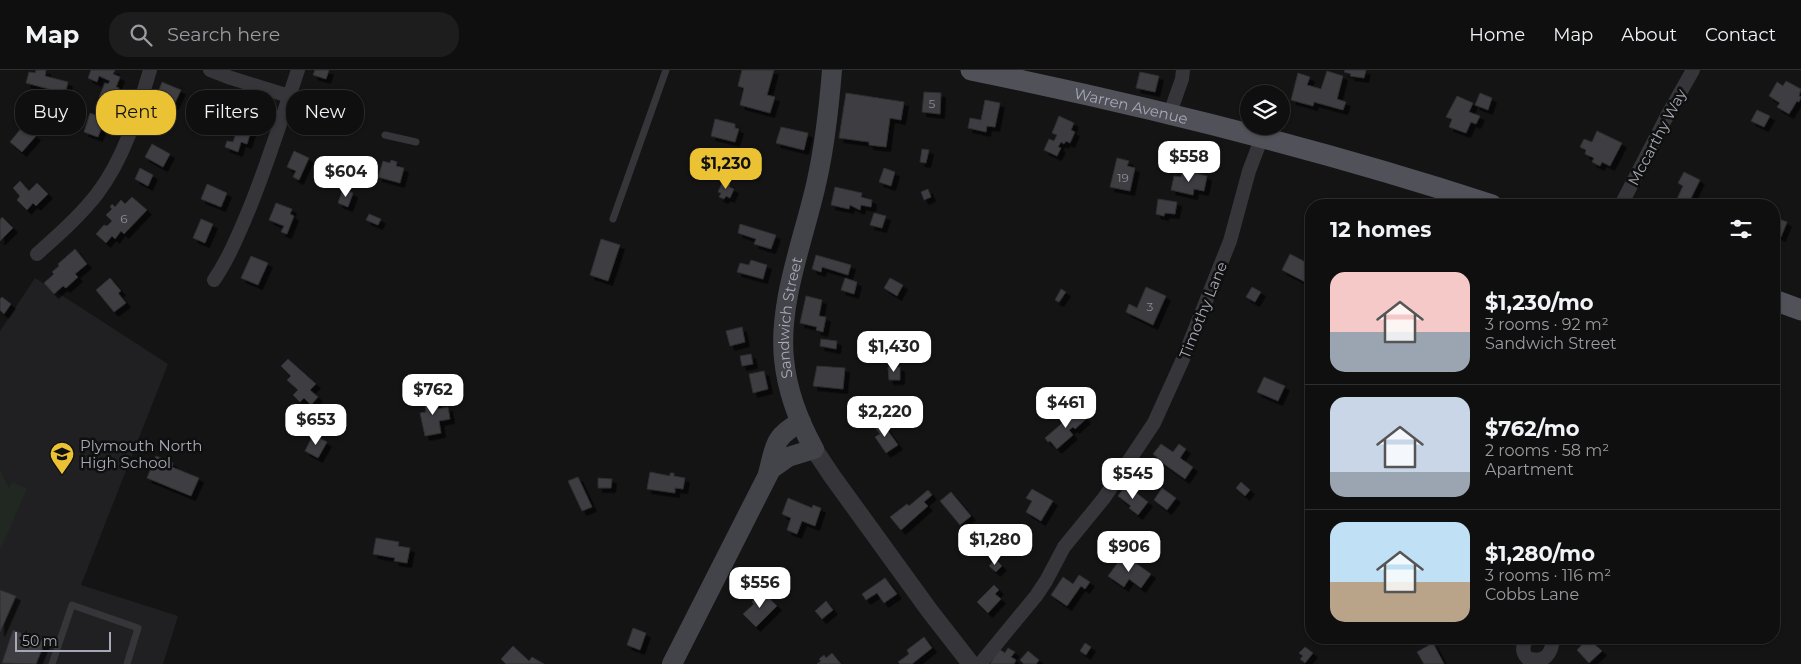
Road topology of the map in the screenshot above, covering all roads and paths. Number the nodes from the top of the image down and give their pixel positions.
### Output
1 (150, 70) edge
2 (210, 70) edge
3 (298, 70) edge
4 (666, 70) edge
5 (832, 70) edge
6 (971, 70) edge
7 (1183, 70) edge
8 (1693, 70) edge
9 (1016, 74) edge
10 (291, 90) edge
11 (286, 95) edge
12 (286, 106) edge
13 (1170, 113) junction
14 (385, 135) dead end
15 (1262, 137) junction
16 (416, 142) dead end
17 (1473, 199) edge
18 (1624, 199) edge
19 (613, 219) dead end
20 (37, 254) dead end
21 (214, 280) dead end
22 (1780, 302) edge
23 (1801, 310) edge
24 (801, 422) junction
25 (814, 449) junction
26 (768, 476) junction
27 (1524, 644) edge
28 (1551, 644) edge
29 (52, 664) edge
30 (126, 664) edge
31 (672, 664) edge
32 (971, 664) edge
33 (980, 664) edge

1 - 20 street
2 - 11 street
3 - 10 street
4 - 19 lane
5 - 24 main road, Sandwich Street
6 - 9 main road, Warren Avenue
7 - 13 street
8 - 18 street, Mccarthy Way
9 - 13 main road, Warren Avenue
12 - 21 street
13 - 15 main road, Warren Avenue
14 - 16 lane
15 - 17 main road, Warren Avenue
15 - 33 street, Timothy Lane
22 - 23 main road
24 - 25 main road, Sandwich Street
24 - 26 main road
25 - 26 main road
25 - 32 street, Sandwich Street
26 - 31 main road
27 - 28 street
29 - 30 lane

